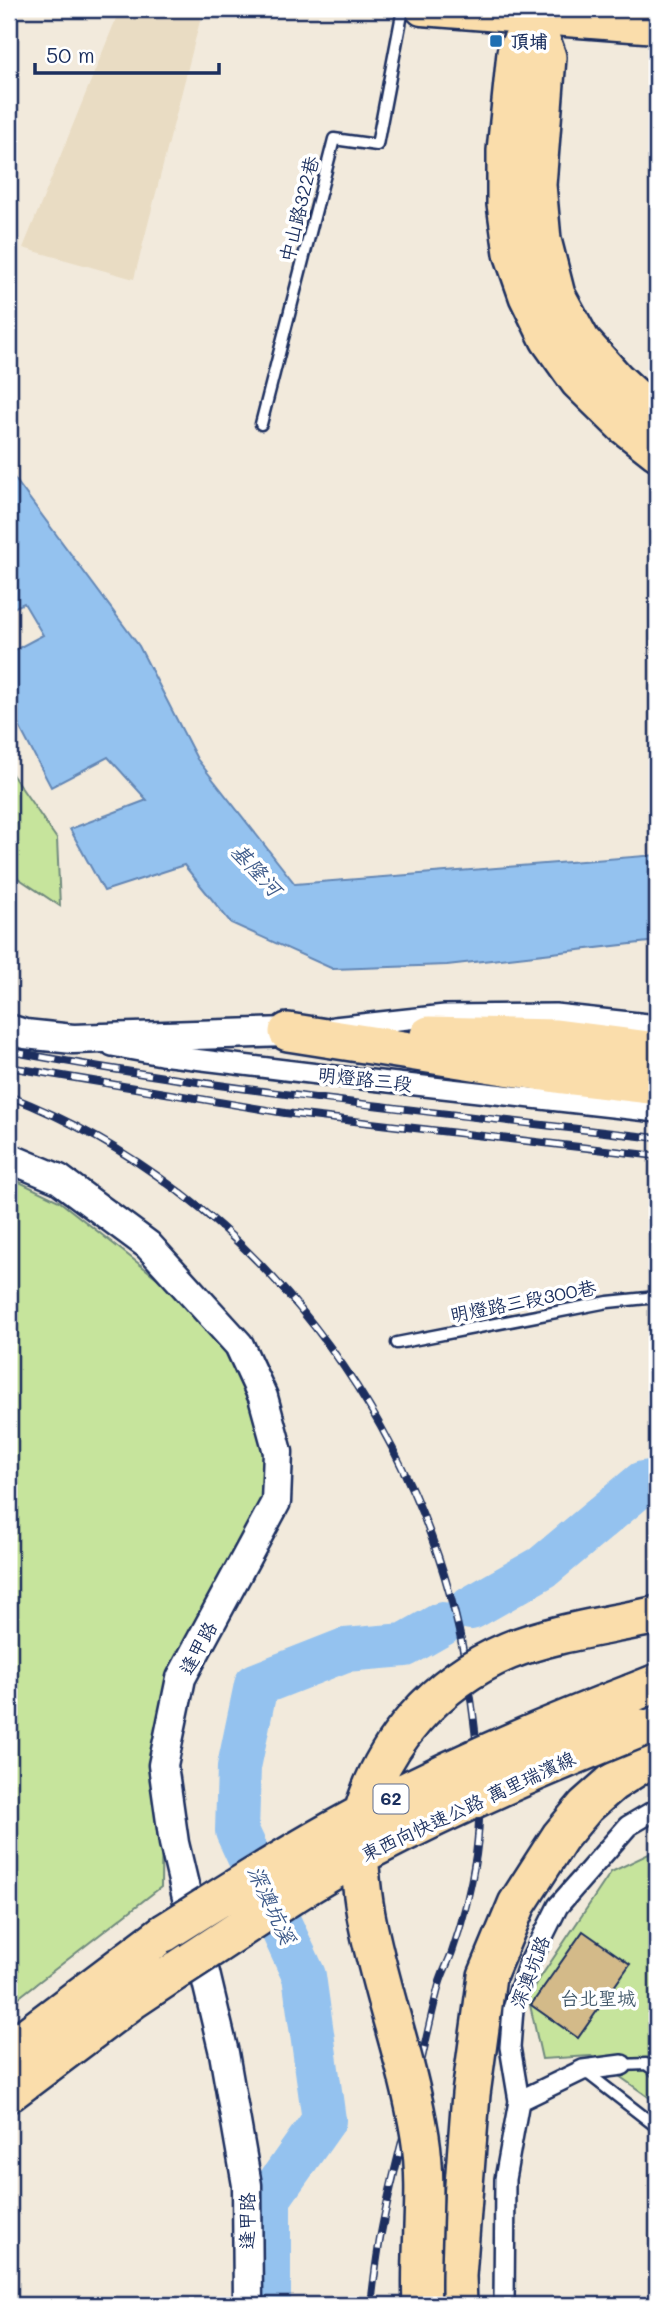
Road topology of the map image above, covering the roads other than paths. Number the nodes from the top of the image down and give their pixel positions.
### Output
1 (404, 9) edge
2 (422, 9) edge
3 (533, 17) junction
4 (657, 27) edge
5 (657, 418) edge
6 (261, 424) dead end
7 (657, 452) edge
8 (657, 1025) edge
9 (9, 1029) edge
10 (288, 1032) junction
11 (73, 1039) junction
12 (657, 1051) edge
13 (657, 1086) edge
14 (657, 1112) edge
15 (9, 1158) edge
16 (657, 1297) edge
17 (397, 1343) dead end
18 (657, 1615) edge
19 (645, 1688) edge
20 (651, 1741) edge
21 (657, 1809) edge
22 (9, 2050) edge
23 (622, 2065) joint
24 (583, 2070) junction
25 (657, 2072) edge
26 (9, 2094) edge
27 (519, 2101) junction
28 (657, 2127) edge
29 (248, 2305) edge
30 (422, 2305) edge
31 (458, 2305) edge
32 (504, 2305) edge

1 - 6 lane, 中山路322巷
2 - 3 main road
3 - 4 main road
3 - 5 highway
3 - 7 highway
8 - 10 street, 明燈路三段
9 - 11 main road, 明燈路三段
10 - 11 main road, 明燈路三段
10 - 12 highway
10 - 13 highway
11 - 14 street, 明燈路三段
15 - 29 main road, 逢甲路
16 - 17 lane, 明燈路三段300巷
18 - 30 highway, bridge
19 - 22 highway, 東西向快速公路 萬里瑞濱線 / 62, bridge
20 - 26 highway, 東西向快速公路 萬里瑞濱線 / 62, bridge
20 - 31 highway
21 - 27 street, 深澳坑路
23 - 24 street
23 - 25 lane
24 - 27 street
24 - 28 lane
27 - 32 street, 深澳坑路

